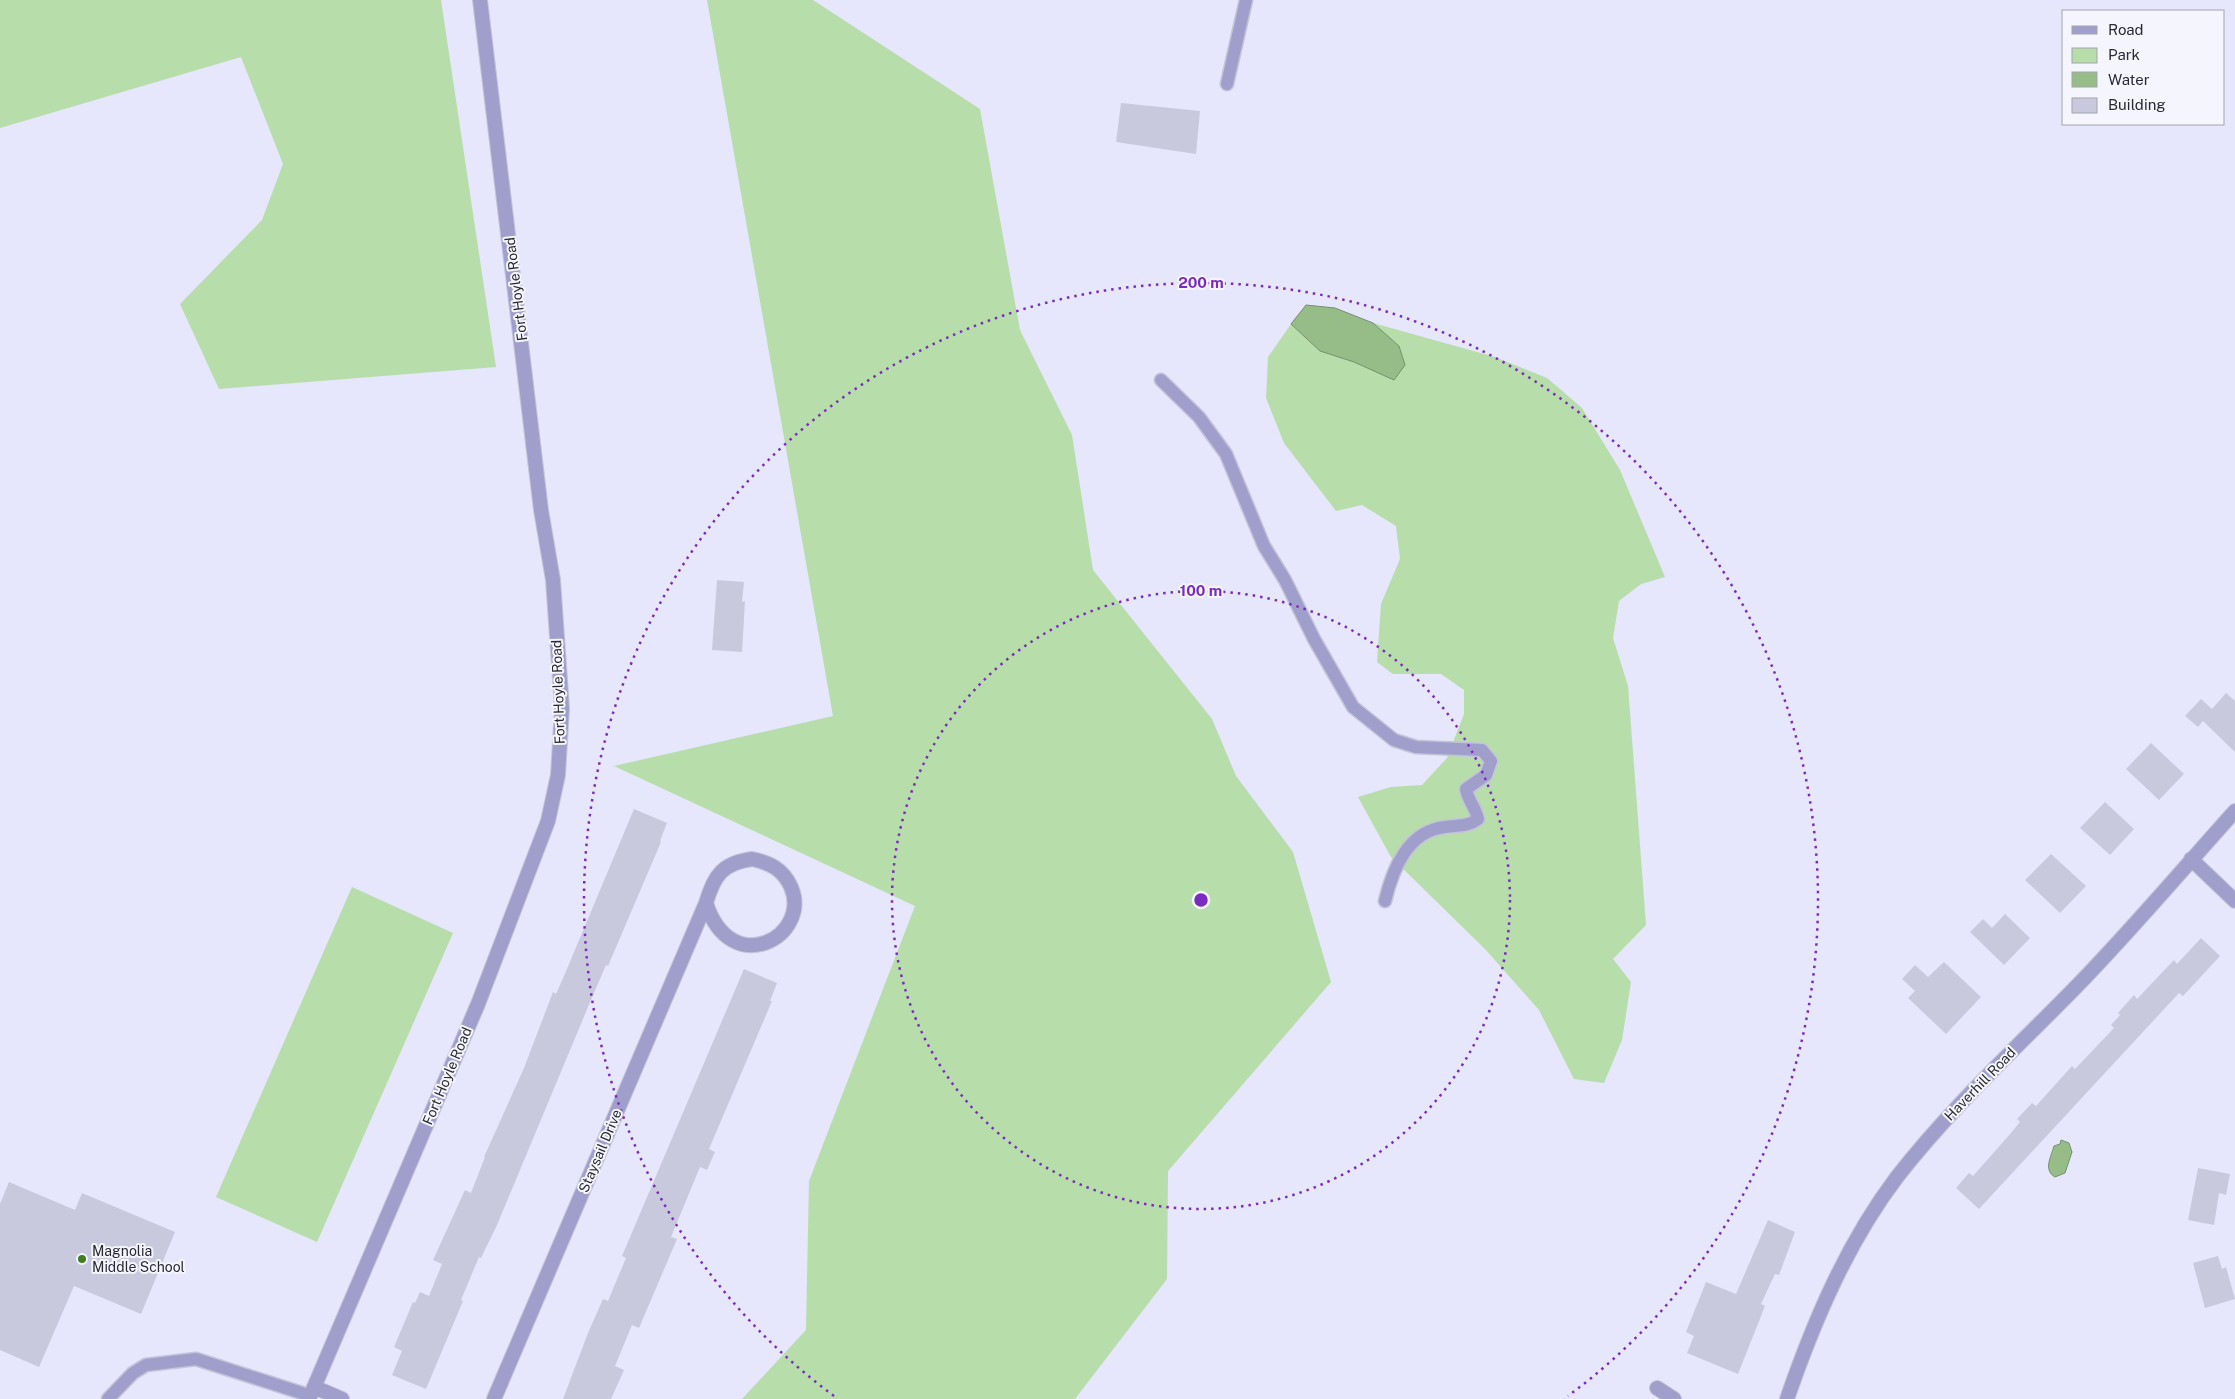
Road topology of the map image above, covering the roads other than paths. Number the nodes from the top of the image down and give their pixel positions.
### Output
1 (480, 0) edge
2 (1246, 0) edge
3 (1227, 84) dead end
4 (1161, 380) dead end
5 (2235, 811) edge
6 (2191, 859) junction
7 (1385, 901) dead end
8 (2235, 901) edge
9 (706, 903) junction
10 (1657, 1388) dead end
11 (311, 1394) edge
12 (108, 1399) edge
13 (342, 1399) edge
14 (494, 1399) edge
15 (1674, 1399) edge
16 (1787, 1399) edge

1 - 11 street, Fort Hoyle Road
2 - 3 lane
4 - 7 lane
5 - 6 street, Haverhill Road
6 - 8 street
6 - 16 street, Haverhill Road
9 - 9 street, Staysail Drive
9 - 14 street, Staysail Drive
10 - 15 street
11 - 12 lane
11 - 13 street

